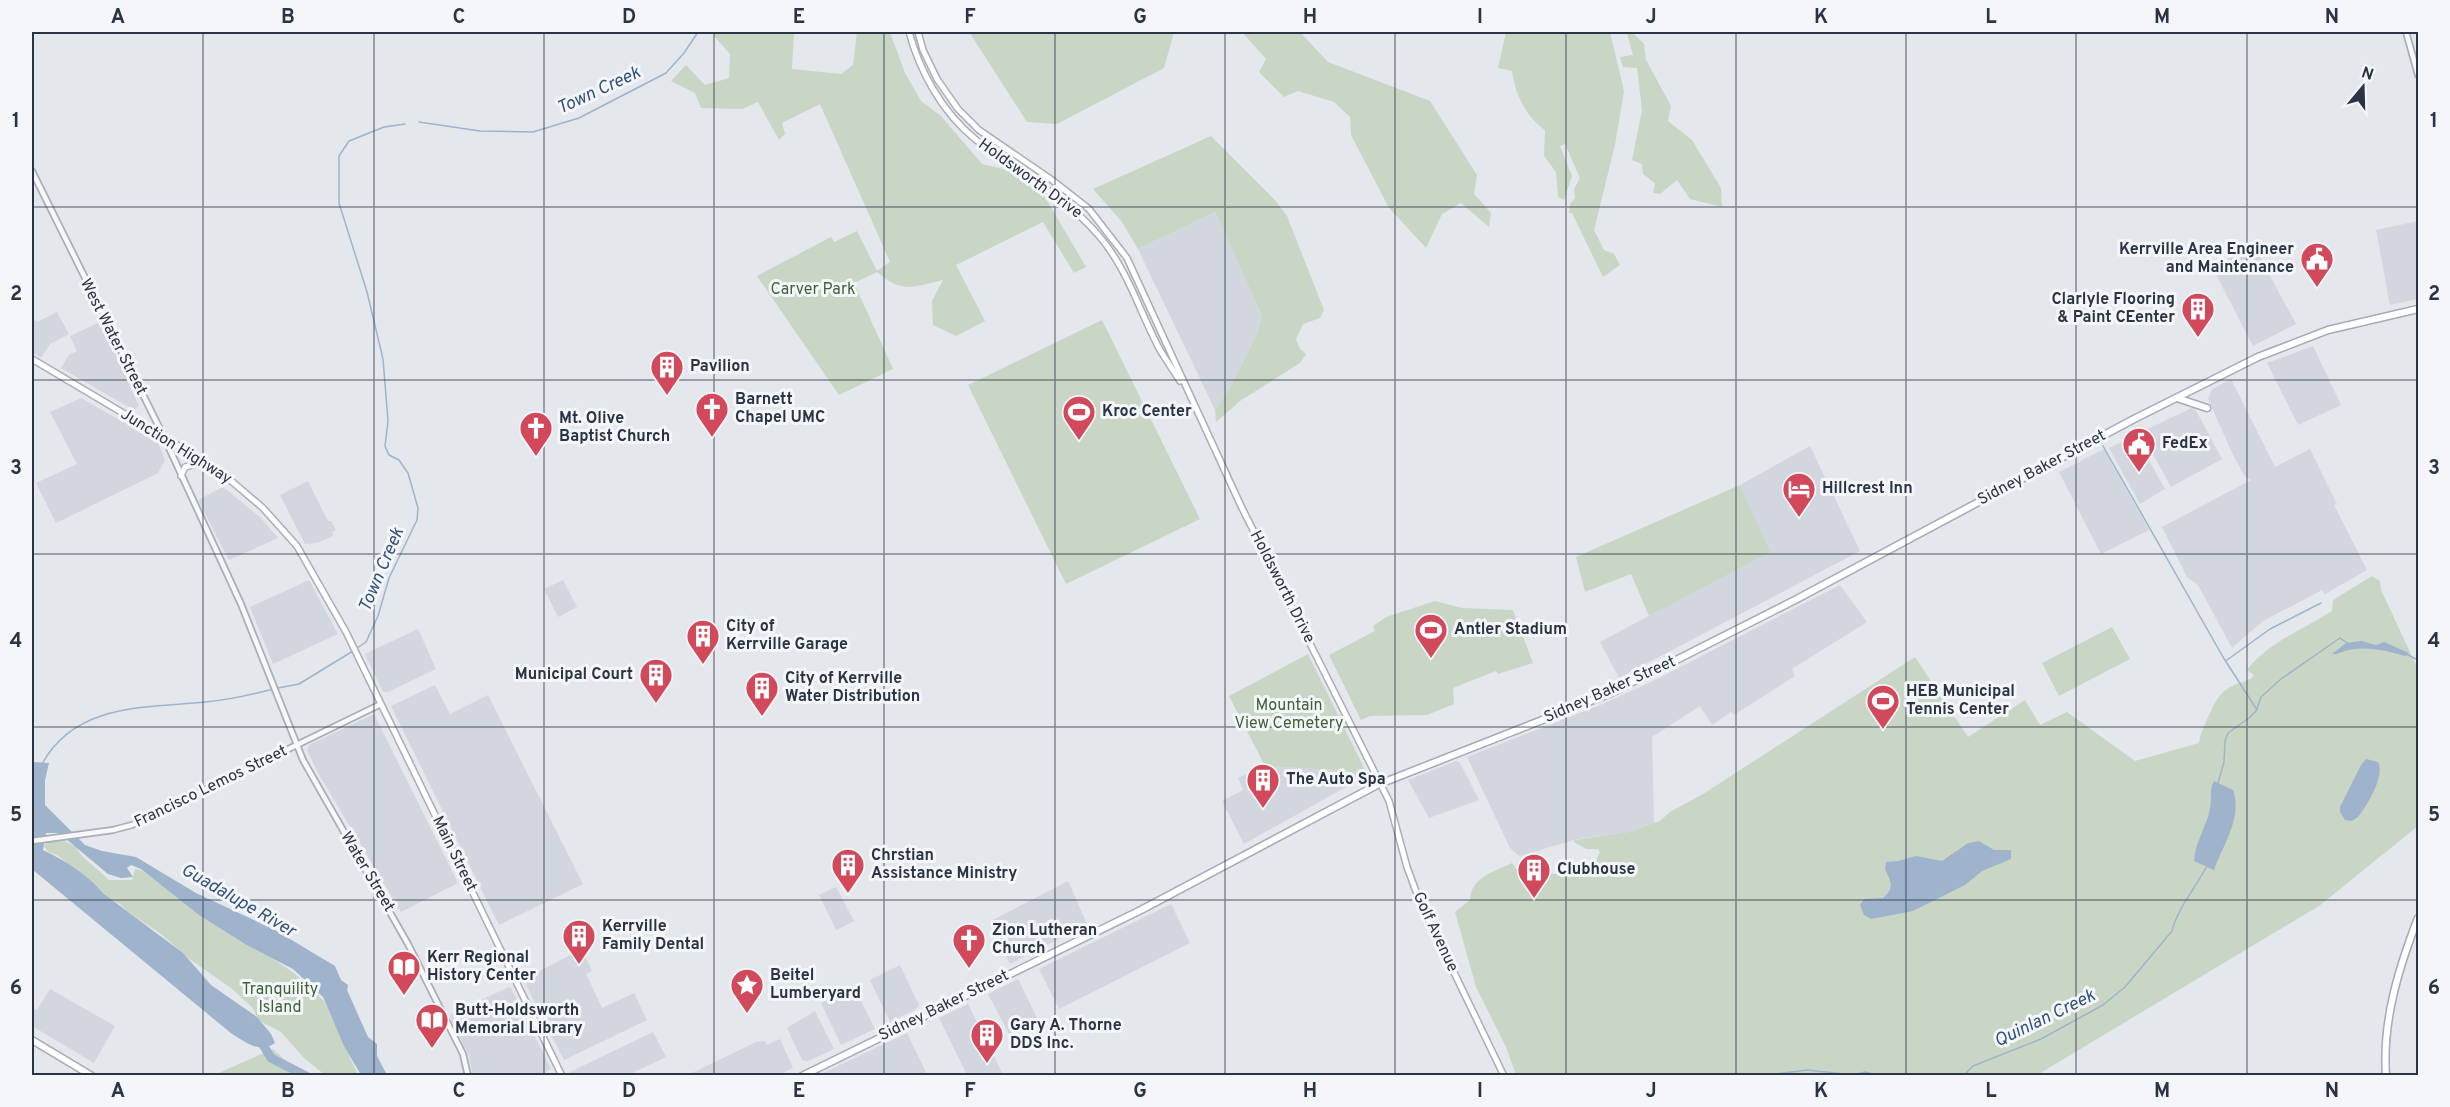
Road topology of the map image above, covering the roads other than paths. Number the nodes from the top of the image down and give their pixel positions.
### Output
1 (909, 32) edge
2 (918, 32) edge
3 (2406, 32) edge
4 (2418, 75) edge
5 (32, 171) edge
6 (2418, 309) edge
7 (32, 359) edge
8 (1186, 389) junction
9 (2176, 398) junction
10 (2207, 408) dead end
11 (164, 437) junction
12 (204, 462) junction
13 (181, 476) junction
14 (346, 632) joint
15 (265, 668) joint
16 (381, 704) junction
17 (296, 746) junction
18 (1380, 783) junction
19 (32, 841) edge
20 (2418, 918) edge
21 (32, 1040) edge
22 (92, 1076) edge
23 (468, 1076) edge
24 (562, 1076) edge
25 (802, 1076) edge
26 (1503, 1076) edge
27 (2386, 1076) edge

1 - 8 main road, Holdsworth Drive
2 - 8 main road, Holdsworth Drive
3 - 4 street
5 - 11 street, West Water Street
6 - 9 main road, Sidney Baker Street
7 - 11 main road, Junction Highway
8 - 18 main road, Holdsworth Drive
9 - 10 main road
9 - 18 main road, Sidney Baker Street
11 - 12 main road, Junction Highway
11 - 13 street, West Water Street
12 - 13 main road
12 - 14 main road, Junction Highway
13 - 15 street, West Water Street
14 - 16 main road, Main Street
15 - 17 street, Water Street
16 - 17 street, Francisco Lemos Street
16 - 24 main road, Main Street
17 - 19 street, Francisco Lemos Street
17 - 23 street, Water Street
18 - 25 main road, Sidney Baker Street
18 - 26 main road, Golf Avenue
20 - 27 main road
21 - 22 main road

